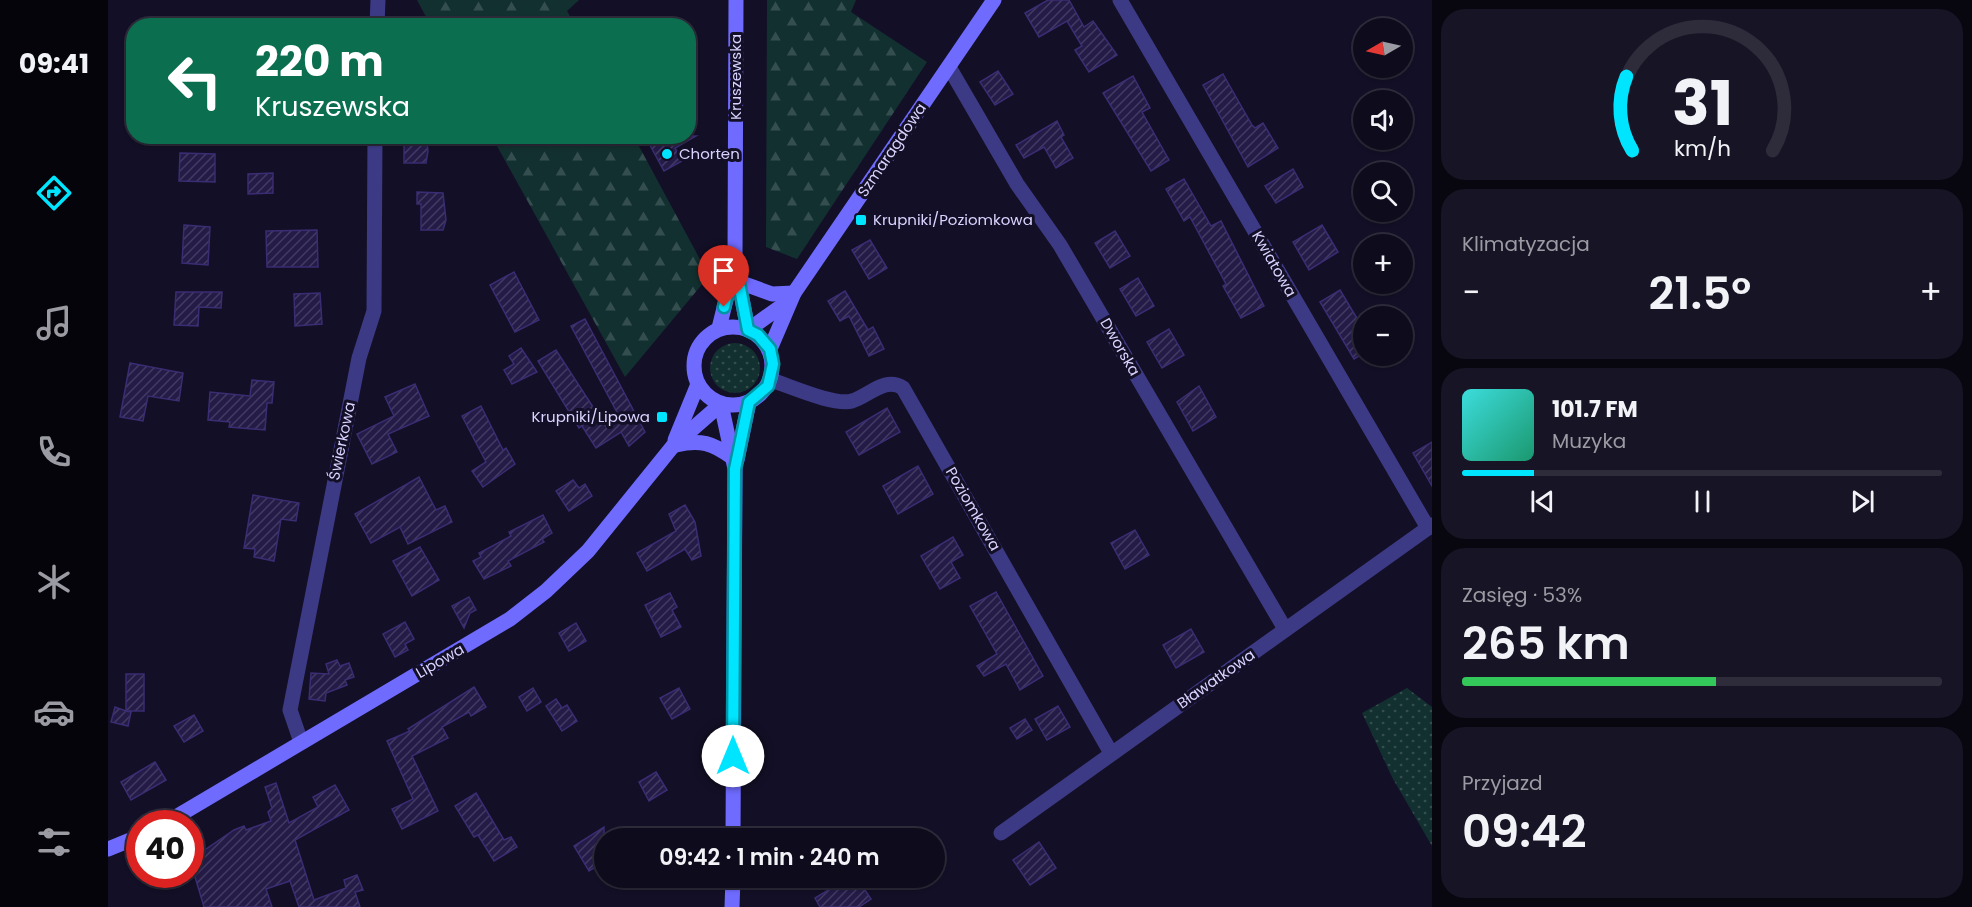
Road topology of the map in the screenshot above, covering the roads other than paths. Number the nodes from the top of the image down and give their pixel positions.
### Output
1 (378, 0) edge
2 (736, 0) edge
3 (994, 0) edge
4 (1120, 0) edge
5 (377, 18) edge
6 (949, 67) junction
7 (375, 144) edge
8 (735, 262) junction
9 (739, 282) junction
10 (792, 296) junction
11 (719, 328) junction
12 (748, 330) junction
13 (770, 349) junction
14 (771, 380) junction
15 (698, 384) junction
16 (749, 402) junction
17 (721, 404) junction
18 (673, 446) junction
19 (734, 463) junction
20 (1430, 526) edge
21 (1285, 629) junction
22 (302, 742) junction
23 (1112, 753) junction
24 (188, 810) edge
25 (733, 828) edge
26 (1001, 833) dead end
27 (126, 842) edge
28 (108, 849) edge
29 (732, 888) edge
30 (732, 907) edge

1 - 5 street
2 - 8 street, Kruszewska
3 - 6 street, Szmaragdowa
4 - 20 street, Kwiatowa
6 - 10 street, Szmaragdowa
6 - 21 street, Dworska
7 - 22 street, Świerkowa
8 - 9 street, Kruszewska
8 - 11 street, Kruszewska
9 - 10 street
9 - 12 street, Kruszewska
10 - 12 street, Szmaragdowa
10 - 13 street, Szmaragdowa
11 - 12 street
11 - 15 street
12 - 13 street
13 - 14 street
14 - 16 street
14 - 23 street, Poziomkowa
15 - 17 street
15 - 18 street, Lipowa
16 - 17 street
16 - 19 street
17 - 18 street, Lipowa
17 - 19 street
18 - 19 street
18 - 22 street, Lipowa
19 - 25 street
20 - 21 street, Bławatkowa
21 - 23 street, Bławatkowa
22 - 24 street, Lipowa
23 - 26 street, Bławatkowa
27 - 28 street
29 - 30 street

